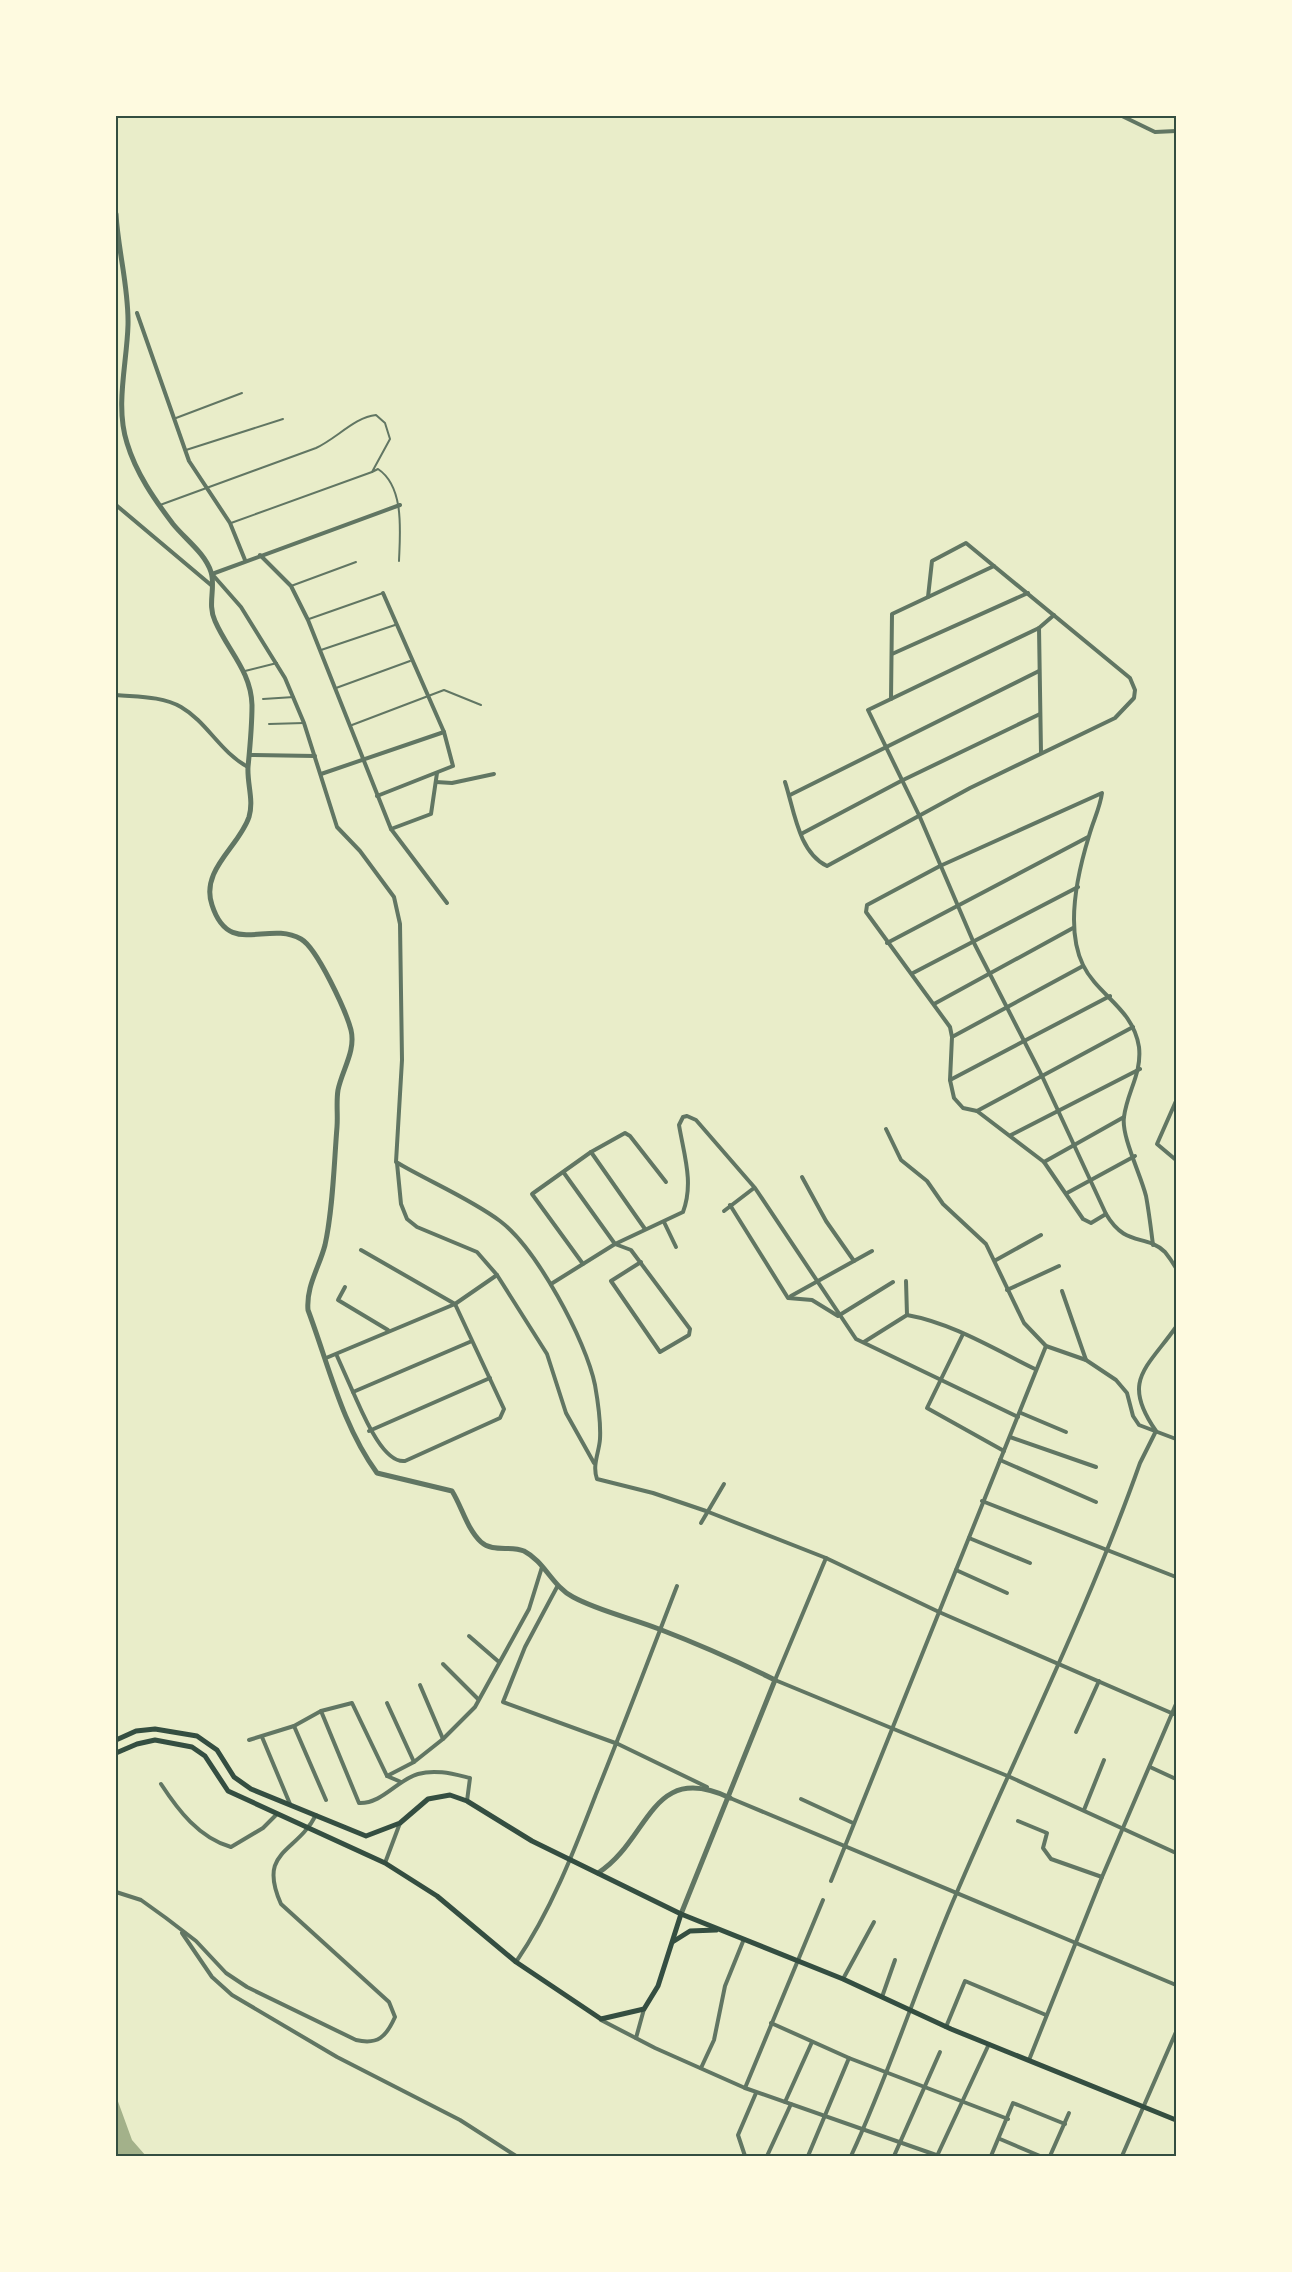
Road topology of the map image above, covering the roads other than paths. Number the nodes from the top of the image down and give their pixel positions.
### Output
1 (1122, 116) edge
2 (1176, 131) edge
3 (116, 214) edge
4 (137, 313) dead end
5 (242, 393) dead end
6 (176, 418) junction
7 (283, 419) dead end
8 (186, 450) junction
9 (372, 471) junction
10 (206, 488) junction
11 (116, 505) edge
12 (160, 505) junction
13 (400, 505) junction
14 (230, 523) junction
15 (260, 555) junction
16 (245, 560) junction
17 (399, 561) dead end
18 (356, 562) dead end
19 (994, 566) junction
20 (212, 574) junction
21 (211, 585) junction
22 (291, 586) junction
23 (382, 593) joint
24 (1028, 593) junction
25 (928, 597) junction
26 (1054, 615) junction
27 (308, 620) junction
28 (395, 625) junction
29 (1039, 627) junction
30 (321, 650) junction
31 (891, 654) junction
32 (410, 661) junction
33 (277, 663) junction
34 (244, 671) junction
35 (1039, 671) junction
36 (336, 688) junction
37 (116, 695) edge
38 (294, 697) junction
39 (427, 697) junction
40 (263, 699) dead end
41 (891, 699) junction
42 (481, 705) dead end
43 (1040, 714) junction
44 (304, 723) junction
45 (269, 724) dead end
46 (352, 725) junction
47 (444, 732) junction
48 (885, 747) junction
49 (1041, 753) junction
50 (251, 755) junction
51 (315, 756) junction
52 (365, 759) junction
53 (248, 767) junction
54 (437, 773) junction
55 (321, 774) junction
56 (494, 774) dead end
57 (901, 781) junction
58 (436, 782) junction
59 (786, 782) dead end
60 (790, 795) junction
61 (377, 796) junction
62 (919, 814) junction
63 (391, 829) junction
64 (801, 834) junction
65 (1089, 837) junction
66 (940, 866) junction
67 (1078, 886) junction
68 (447, 903) dead end
69 (958, 906) junction
70 (1073, 928) junction
71 (973, 941) junction
72 (887, 943) junction
73 (1083, 966) junction
74 (913, 973) junction
75 (990, 974) junction
76 (1110, 996) junction
77 (934, 1004) junction
78 (1007, 1008) junction
79 (1134, 1027) junction
80 (952, 1037) junction
81 (1025, 1041) junction
82 (1140, 1069) junction
83 (1042, 1076) junction
84 (950, 1080) junction
85 (1176, 1101) edge
86 (977, 1111) junction
87 (1059, 1111) junction
88 (1124, 1117) junction
89 (886, 1129) dead end
90 (1011, 1135) junction
91 (1074, 1144) junction
92 (591, 1152) junction
93 (1135, 1156) junction
94 (1176, 1160) edge
95 (396, 1162) junction
96 (1044, 1162) junction
97 (564, 1173) junction
98 (802, 1177) dead end
99 (1090, 1179) junction
100 (666, 1182) dead end
101 (754, 1188) junction
102 (1067, 1192) junction
103 (730, 1205) junction
104 (724, 1211) dead end
105 (1106, 1214) junction
106 (664, 1222) junction
107 (645, 1229) junction
108 (1041, 1235) dead end
109 (615, 1244) junction
110 (1153, 1245) junction
111 (676, 1247) dead end
112 (361, 1250) dead end
113 (872, 1251) dead end
114 (996, 1260) junction
115 (854, 1261) junction
116 (641, 1262) junction
117 (583, 1264) junction
118 (1059, 1266) dead end
119 (1176, 1268) edge
120 (497, 1275) junction
121 (906, 1281) dead end
122 (893, 1282) dead end
123 (551, 1284) junction
124 (816, 1284) junction
125 (345, 1287) dead end
126 (1007, 1290) junction
127 (1062, 1291) dead end
128 (788, 1298) junction
129 (455, 1304) junction
130 (907, 1315) junction
131 (838, 1316) junction
132 (1176, 1327) edge
133 (388, 1330) junction
134 (963, 1334) junction
135 (472, 1341) junction
136 (864, 1342) junction
137 (1046, 1346) junction
138 (337, 1356) junction
139 (326, 1358) junction
140 (1086, 1360) junction
141 (1035, 1369) junction
142 (490, 1378) junction
143 (941, 1380) junction
144 (354, 1392) junction
145 (1020, 1415) junction
146 (369, 1431) junction
147 (1156, 1431) junction
148 (1066, 1432) dead end
149 (1010, 1437) junction
150 (1176, 1439) edge
151 (1004, 1451) junction
152 (1000, 1460) junction
153 (595, 1464) junction
154 (1096, 1467) dead end
155 (724, 1484) dead end
156 (982, 1501) junction
157 (1096, 1502) dead end
158 (706, 1511) junction
159 (701, 1523) dead end
160 (969, 1538) junction
161 (1106, 1550) junction
162 (826, 1558) junction
163 (1030, 1563) dead end
164 (542, 1565) junction
165 (956, 1570) junction
166 (1176, 1577) edge
167 (677, 1586) dead end
168 (557, 1587) junction
169 (1006, 1593) dead end
170 (939, 1612) junction
171 (660, 1630) junction
172 (469, 1636) dead end
173 (499, 1662) junction
174 (443, 1664) dead end
175 (1057, 1664) junction
176 (775, 1680) junction
177 (1099, 1681) junction
178 (420, 1685) dead end
179 (478, 1699) junction
180 (387, 1703) dead end
181 (1176, 1704) edge
182 (321, 1711) junction
183 (1175, 1714) edge
184 (294, 1726) junction
185 (891, 1730) junction
186 (1076, 1732) dead end
187 (262, 1737) junction
188 (443, 1739) junction
189 (116, 1740) edge
190 (249, 1740) dead end
191 (618, 1744) junction
192 (116, 1753) edge
193 (1104, 1760) dead end
194 (414, 1762) junction
195 (1150, 1767) junction
196 (387, 1776) junction
197 (1010, 1777) junction
198 (1176, 1779) edge
199 (402, 1783) junction
200 (161, 1784) dead end
201 (707, 1787) junction
202 (730, 1798) junction
203 (801, 1799) dead end
204 (326, 1800) dead end
205 (467, 1801) junction
206 (290, 1804) junction
207 (1084, 1810) junction
208 (277, 1814) junction
209 (316, 1815) junction
210 (1018, 1821) dead end
211 (400, 1823) junction
212 (853, 1823) junction
213 (310, 1828) junction
214 (1123, 1828) junction
215 (844, 1847) junction
216 (1176, 1853) edge
217 (570, 1860) junction
218 (385, 1863) junction
219 (598, 1873) junction
220 (1102, 1877) junction
221 (831, 1881) dead end
222 (116, 1892) edge
223 (957, 1893) junction
224 (823, 1900) dead end
225 (681, 1914) junction
226 (874, 1922) dead end
227 (722, 1931) junction
228 (182, 1932) junction
229 (744, 1939) junction
230 (673, 1942) junction
231 (1076, 1945) junction
232 (797, 1960) junction
233 (895, 1960) dead end
234 (516, 1962) junction
235 (843, 1980) junction
236 (1176, 1985) edge
237 (882, 1996) junction
238 (644, 2009) junction
239 (911, 2012) junction
240 (1046, 2015) junction
241 (601, 2019) junction
242 (771, 2023) junction
243 (946, 2027) junction
244 (1176, 2032) edge
245 (636, 2038) junction
246 (812, 2042) junction
247 (989, 2044) junction
248 (940, 2052) dead end
249 (849, 2058) junction
250 (1029, 2060) junction
251 (701, 2068) junction
252 (888, 2072) junction
253 (926, 2087) junction
254 (745, 2088) junction
255 (756, 2093) junction
256 (963, 2101) junction
257 (785, 2102) junction
258 (791, 2104) junction
259 (1143, 2107) junction
260 (1069, 2113) dead end
261 (826, 2116) junction
262 (1008, 2119) junction
263 (1176, 2120) edge
264 (1065, 2124) junction
265 (864, 2129) junction
266 (1000, 2139) junction
267 (901, 2142) junction
268 (938, 2156) edge
269 (516, 2157) edge
270 (745, 2157) edge
271 (767, 2157) edge
272 (808, 2157) edge
273 (851, 2157) edge
274 (894, 2157) edge
275 (991, 2157) edge
276 (1040, 2157) edge
277 (1050, 2157) edge
278 (1122, 2157) edge

1 - 2 street
3 - 12 street
4 - 6 street
5 - 6 lane
6 - 8 street
7 - 8 lane
8 - 10 street
9 - 10 lane
9 - 13 lane
9 - 14 lane
10 - 12 lane
10 - 14 street
11 - 21 street
12 - 20 street
13 - 15 street
13 - 17 lane
14 - 16 street
15 - 16 street
15 - 22 street
16 - 20 street
18 - 22 lane
19 - 24 street
19 - 25 street
19 - 25 street
20 - 21 street
20 - 33 street
21 - 34 street
22 - 27 street
23 - 27 lane
23 - 28 street
24 - 26 street
24 - 31 street
25 - 31 street
26 - 29 street
26 - 49 street
27 - 30 street
28 - 30 lane
28 - 32 street
29 - 35 street
29 - 41 street
30 - 36 street
31 - 41 street
32 - 36 lane
32 - 39 street
33 - 34 lane
33 - 38 street
34 - 50 street
35 - 43 street
35 - 48 street
36 - 46 street
37 - 53 street
38 - 40 lane
38 - 44 street
39 - 42 lane
39 - 46 lane
39 - 47 street
41 - 48 street
43 - 49 street
43 - 57 street
44 - 45 lane
44 - 51 street
46 - 52 street
47 - 52 street
47 - 54 street
48 - 57 street
48 - 60 street
49 - 62 street
50 - 51 street
50 - 53 street
51 - 55 street
52 - 55 street
52 - 61 street
53 - 139 street
54 - 58 street
54 - 61 street
55 - 95 street
56 - 58 street
57 - 62 street
57 - 64 street
58 - 63 street
59 - 60 street
60 - 64 street
61 - 63 street
62 - 64 street
62 - 66 street
63 - 68 street
65 - 66 street
65 - 67 street
65 - 69 street
66 - 69 street
66 - 72 street
67 - 70 street
67 - 71 street
69 - 71 street
69 - 72 street
70 - 73 street
70 - 75 street
71 - 74 street
71 - 75 street
72 - 74 street
73 - 76 street
73 - 78 street
74 - 77 street
75 - 77 street
75 - 78 street
76 - 79 street
76 - 81 street
77 - 80 street
78 - 80 street
78 - 81 street
79 - 82 street
79 - 83 street
80 - 84 street
81 - 83 street
81 - 84 street
82 - 87 street
82 - 88 street
83 - 86 street
83 - 87 street
84 - 86 street
85 - 94 street
86 - 90 street
87 - 90 street
87 - 91 street
88 - 91 street
88 - 93 street
89 - 114 street
90 - 96 street
91 - 96 street
91 - 99 street
92 - 97 street
92 - 100 street
92 - 107 street
93 - 99 street
93 - 110 street
95 - 120 street
95 - 123 street
96 - 102 street
97 - 109 street
97 - 117 street
98 - 115 street
99 - 102 street
99 - 105 street
101 - 103 street
101 - 106 street
101 - 124 street
102 - 105 street
103 - 104 street
103 - 128 street
105 - 110 street
106 - 107 street
106 - 111 street
107 - 109 street
108 - 114 street
109 - 116 street
109 - 117 street
110 - 119 street
112 - 129 street
113 - 115 street
114 - 126 street
115 - 124 street
116 - 116 street
117 - 123 street
118 - 126 street
120 - 129 street
120 - 153 street
121 - 130 street
122 - 131 street
123 - 153 street
124 - 128 street
124 - 131 street
125 - 133 street
126 - 137 street
127 - 140 street
128 - 131 street
129 - 133 street
129 - 135 street
130 - 134 street
130 - 136 street
131 - 136 street
132 - 147 street
133 - 138 street
134 - 141 street
134 - 143 street
135 - 142 street
135 - 144 street
136 - 143 street
137 - 140 street
137 - 141 street
138 - 139 street
138 - 144 street
139 - 164 street
140 - 147 street
141 - 145 street
142 - 146 street
142 - 146 street
143 - 145 street
143 - 151 street
144 - 146 street
145 - 148 street
145 - 149 street
147 - 150 street
147 - 161 street
149 - 151 street
149 - 154 street
151 - 152 street
152 - 156 street
152 - 157 street
153 - 158 street
155 - 158 street
156 - 160 street
156 - 161 street
158 - 159 street
158 - 162 street
160 - 163 street
160 - 165 street
161 - 166 street
161 - 175 street
162 - 170 street
162 - 176 street
164 - 168 street
164 - 173 street
165 - 169 street
165 - 170 street
167 - 171 street
168 - 171 street
168 - 191 street
170 - 175 street
170 - 185 street
171 - 176 street
171 - 191 street
172 - 173 street
173 - 179 street
174 - 179 street
175 - 177 street
175 - 197 street
176 - 185 street
176 - 202 street
177 - 183 street
177 - 186 street
178 - 188 street
179 - 188 street
180 - 194 street
181 - 183 street
182 - 184 street
182 - 196 street
182 - 199 street
183 - 195 street
184 - 187 street
184 - 204 street
185 - 197 street
185 - 212 street
187 - 190 street
187 - 206 street
188 - 194 street
189 - 206 main road
191 - 201 street
191 - 217 street
192 - 208 main road
193 - 207 street
194 - 196 street
195 - 198 street
195 - 214 street
196 - 199 street
197 - 207 street
197 - 223 street
199 - 205 street
200 - 208 street
201 - 202 street
201 - 219 street
202 - 215 street
202 - 225 street
203 - 212 street
205 - 211 main road
205 - 217 main road
206 - 209 main road
207 - 214 street
208 - 213 main road
209 - 211 main road
209 - 213 street
210 - 220 street
211 - 218 street
212 - 215 street
213 - 218 main road
213 - 228 street
214 - 216 street
214 - 220 street
215 - 221 street
215 - 223 street
217 - 219 main road
217 - 234 street
218 - 234 main road
219 - 225 main road
220 - 231 street
222 - 228 street
223 - 231 street
223 - 239 street
224 - 232 street
225 - 227 main road
225 - 230 main road
226 - 235 street
227 - 229 main road
227 - 230 main road
228 - 269 street
229 - 232 main road
229 - 251 street
230 - 238 main road
231 - 236 street
231 - 240 street
232 - 235 main road
232 - 242 street
233 - 237 street
234 - 241 main road
235 - 237 main road
237 - 239 main road
238 - 241 main road
238 - 245 street
239 - 243 main road
239 - 252 street
240 - 243 street
240 - 250 street
241 - 245 street
242 - 246 street
242 - 254 street
243 - 247 main road
244 - 259 street
245 - 251 street
246 - 249 street
246 - 257 street
247 - 250 main road
247 - 256 street
248 - 253 street
249 - 252 street
249 - 261 street
250 - 259 main road
251 - 254 street
252 - 253 street
252 - 265 street
253 - 256 street
253 - 267 street
254 - 255 street
255 - 257 street
255 - 270 street
256 - 262 street
256 - 268 street
257 - 258 street
258 - 261 street
258 - 271 street
259 - 263 main road
259 - 278 street
260 - 264 street
261 - 265 street
261 - 272 street
262 - 264 street
262 - 266 street
264 - 277 street
265 - 267 street
265 - 273 street
266 - 275 street
266 - 276 street
267 - 268 street
267 - 274 street

